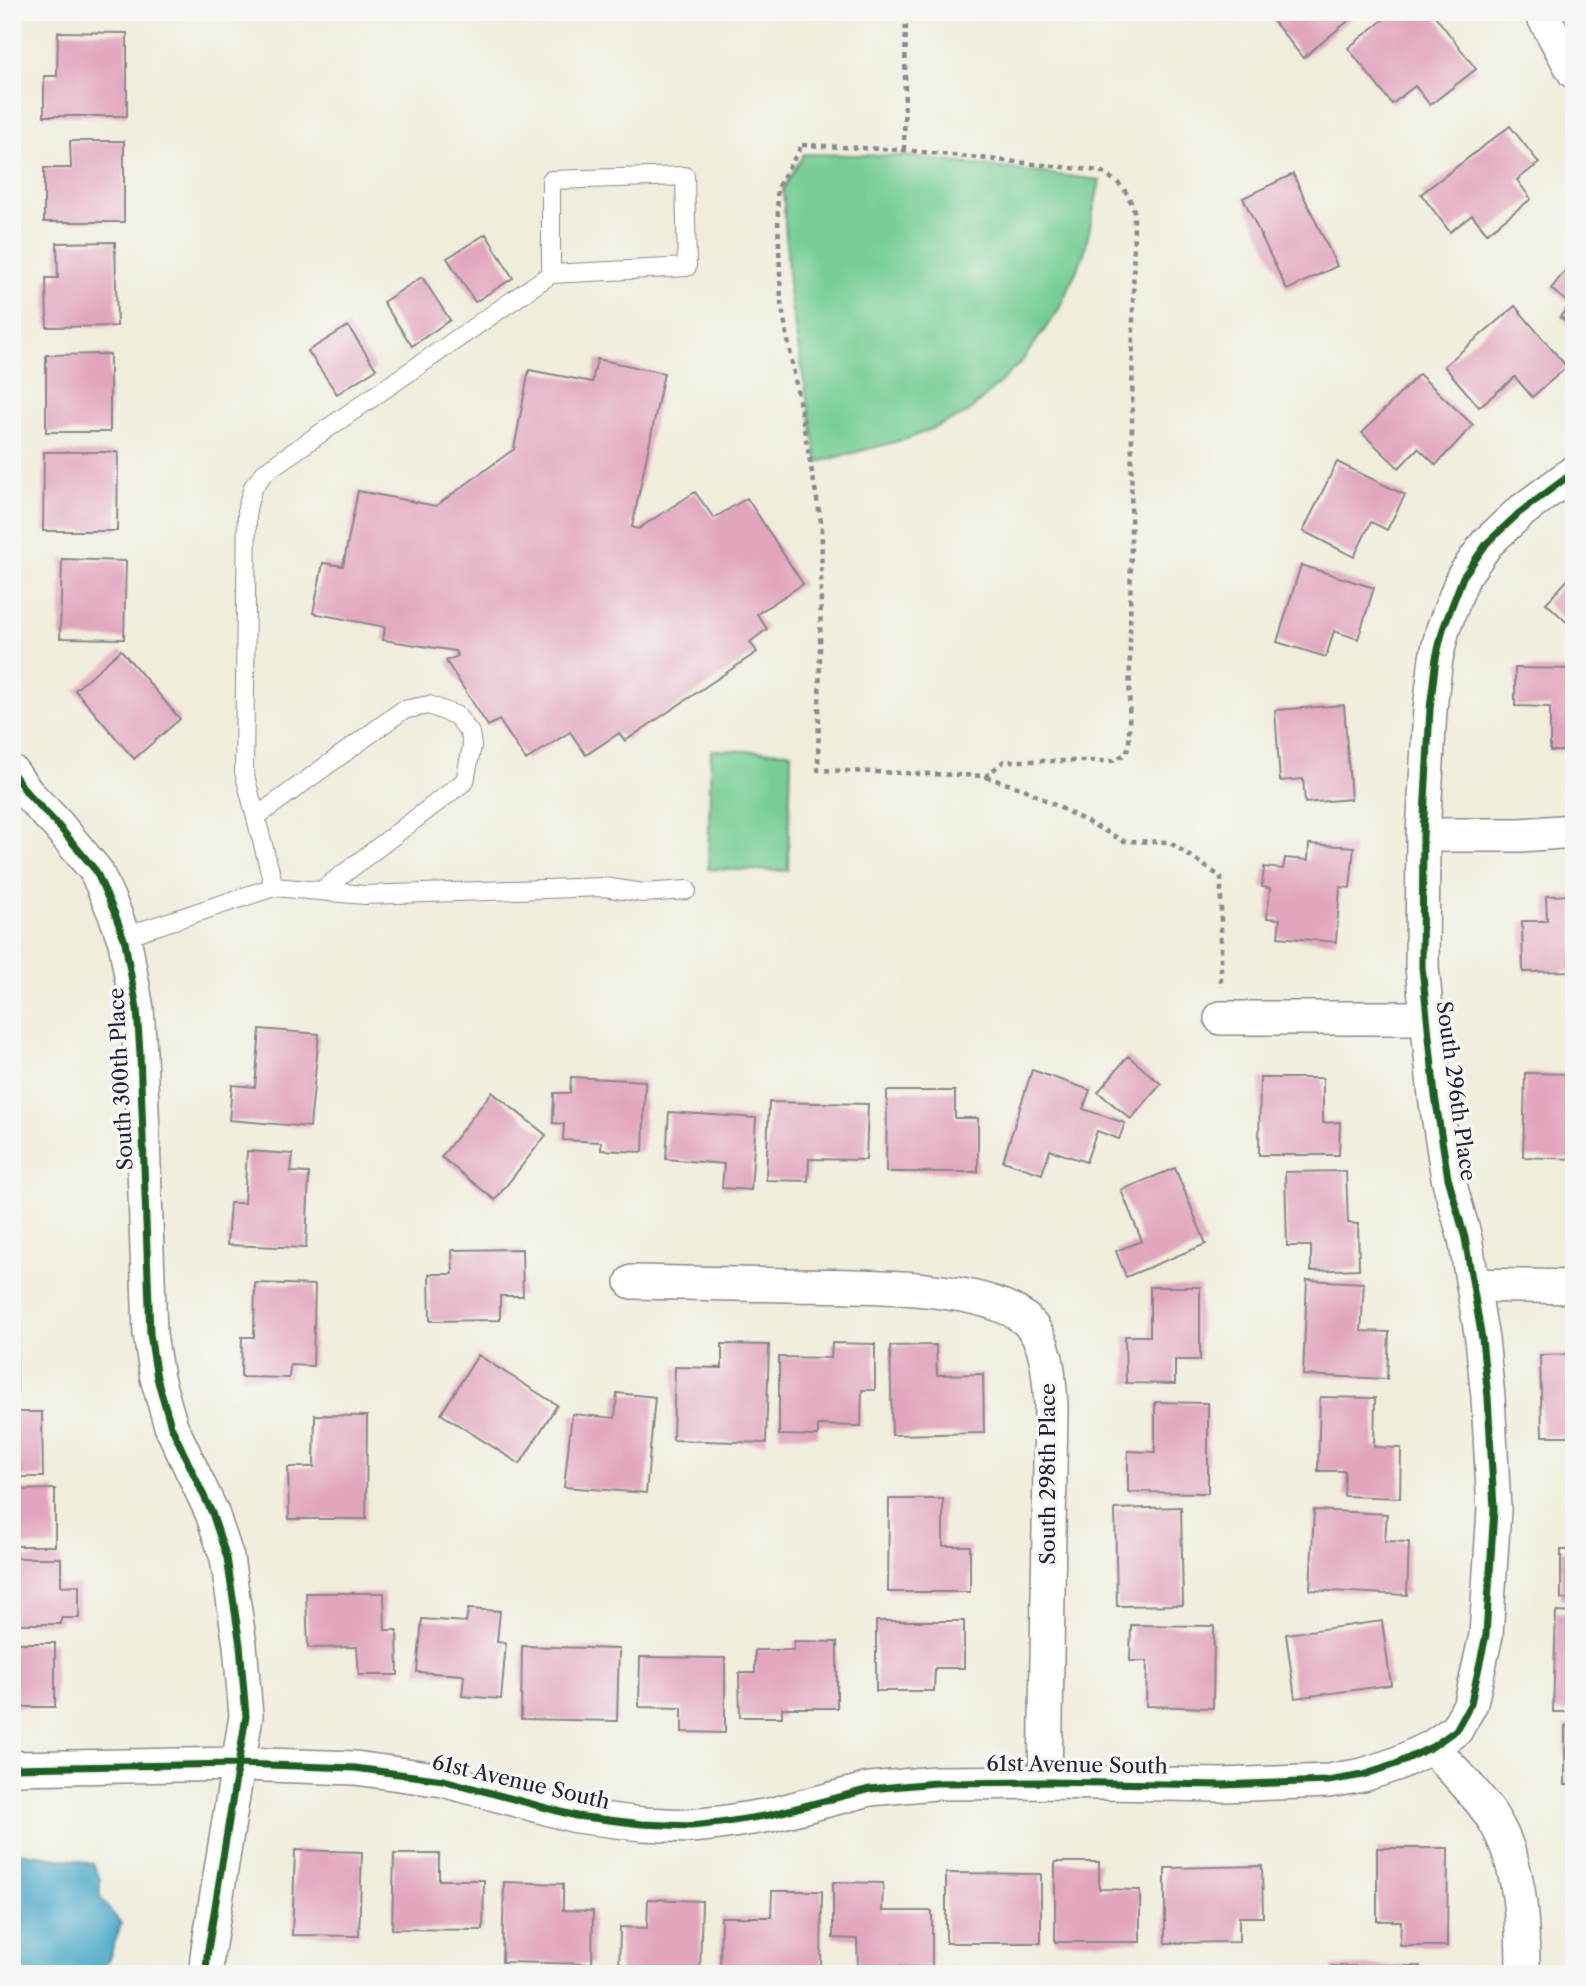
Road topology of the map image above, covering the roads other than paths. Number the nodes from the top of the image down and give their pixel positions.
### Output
1 (1541, 12) edge
2 (1574, 72) edge
3 (551, 274) junction
4 (1574, 472) edge
5 (17, 788) edge
6 (256, 817) junction
7 (1574, 831) edge
8 (1423, 835) junction
9 (274, 887) junction
10 (687, 890) dead end
11 (321, 891) junction
12 (123, 937) junction
13 (1221, 1018) road end
14 (1427, 1018) junction
15 (632, 1282) dead end
16 (1473, 1285) junction
17 (1574, 1287) edge
18 (1432, 1747) junction
19 (238, 1764) junction
20 (12, 1768) edge
21 (1045, 1782) junction
22 (206, 1974) edge
23 (1522, 1974) edge

1 - 2 street
3 - 3 lane
3 - 6 lane
4 - 8 street, South 296th Place
5 - 12 street, South 300th Place
6 - 9 lane
6 - 11 lane
7 - 8 street
8 - 14 street, South 296th Place
9 - 11 lane
9 - 12 lane
10 - 11 lane
12 - 19 street, South 300th Place
13 - 14 street
14 - 16 street, South 296th Place
15 - 21 street, South 298th Place
16 - 17 street
16 - 18 street, South 296th Place
18 - 21 street, 61st Avenue South
18 - 23 street
19 - 20 street, 61st Avenue South
19 - 21 street, 61st Avenue South
19 - 22 street, South 300th Place

